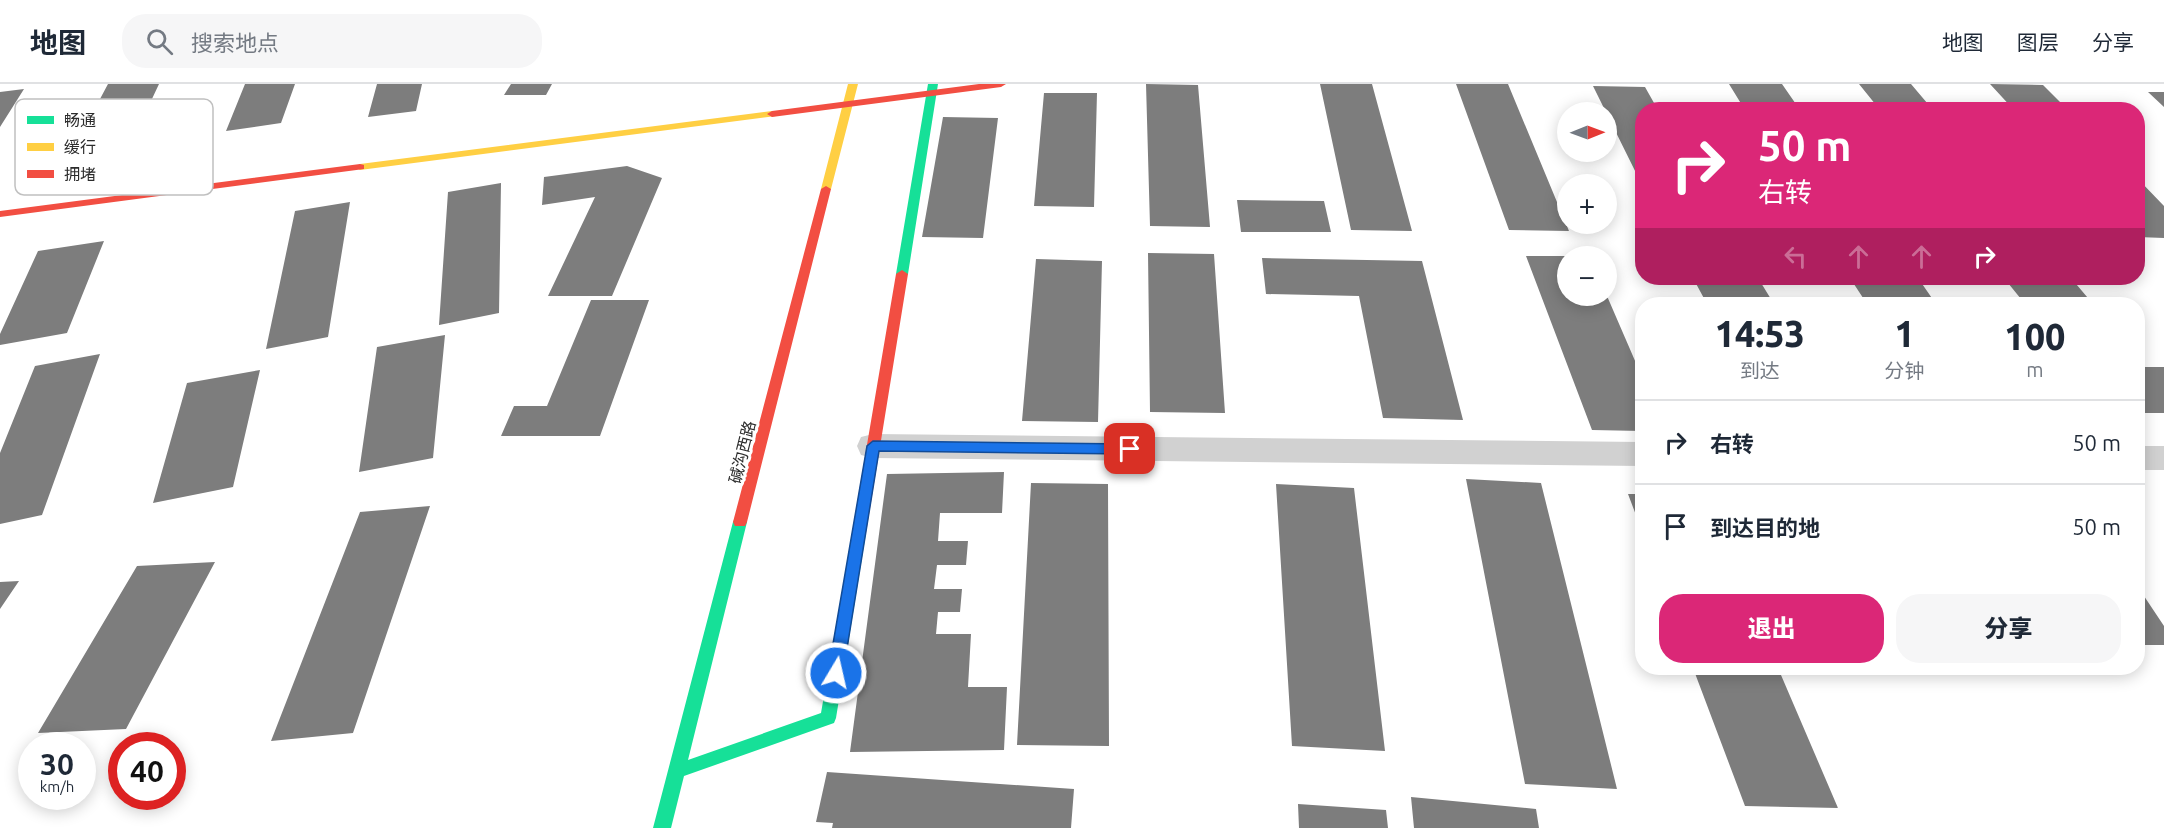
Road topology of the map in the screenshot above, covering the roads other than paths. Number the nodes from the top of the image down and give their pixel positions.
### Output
1 (853, 84) edge
2 (1001, 84) edge
3 (932, 88) edge
4 (848, 103) junction
5 (213, 186) edge
6 (145, 195) edge
7 (0, 214) edge
8 (873, 446) junction
9 (1635, 454) edge
10 (2145, 458) edge
11 (2164, 458) edge
12 (677, 771) junction
13 (662, 828) edge

1 - 4 street, 碱沟西路
2 - 3 street
3 - 4 street
3 - 8 street
4 - 5 street
4 - 12 street, 碱沟西路
6 - 7 street
8 - 9 street
8 - 12 street
10 - 11 street
12 - 13 street, 碱沟西路

